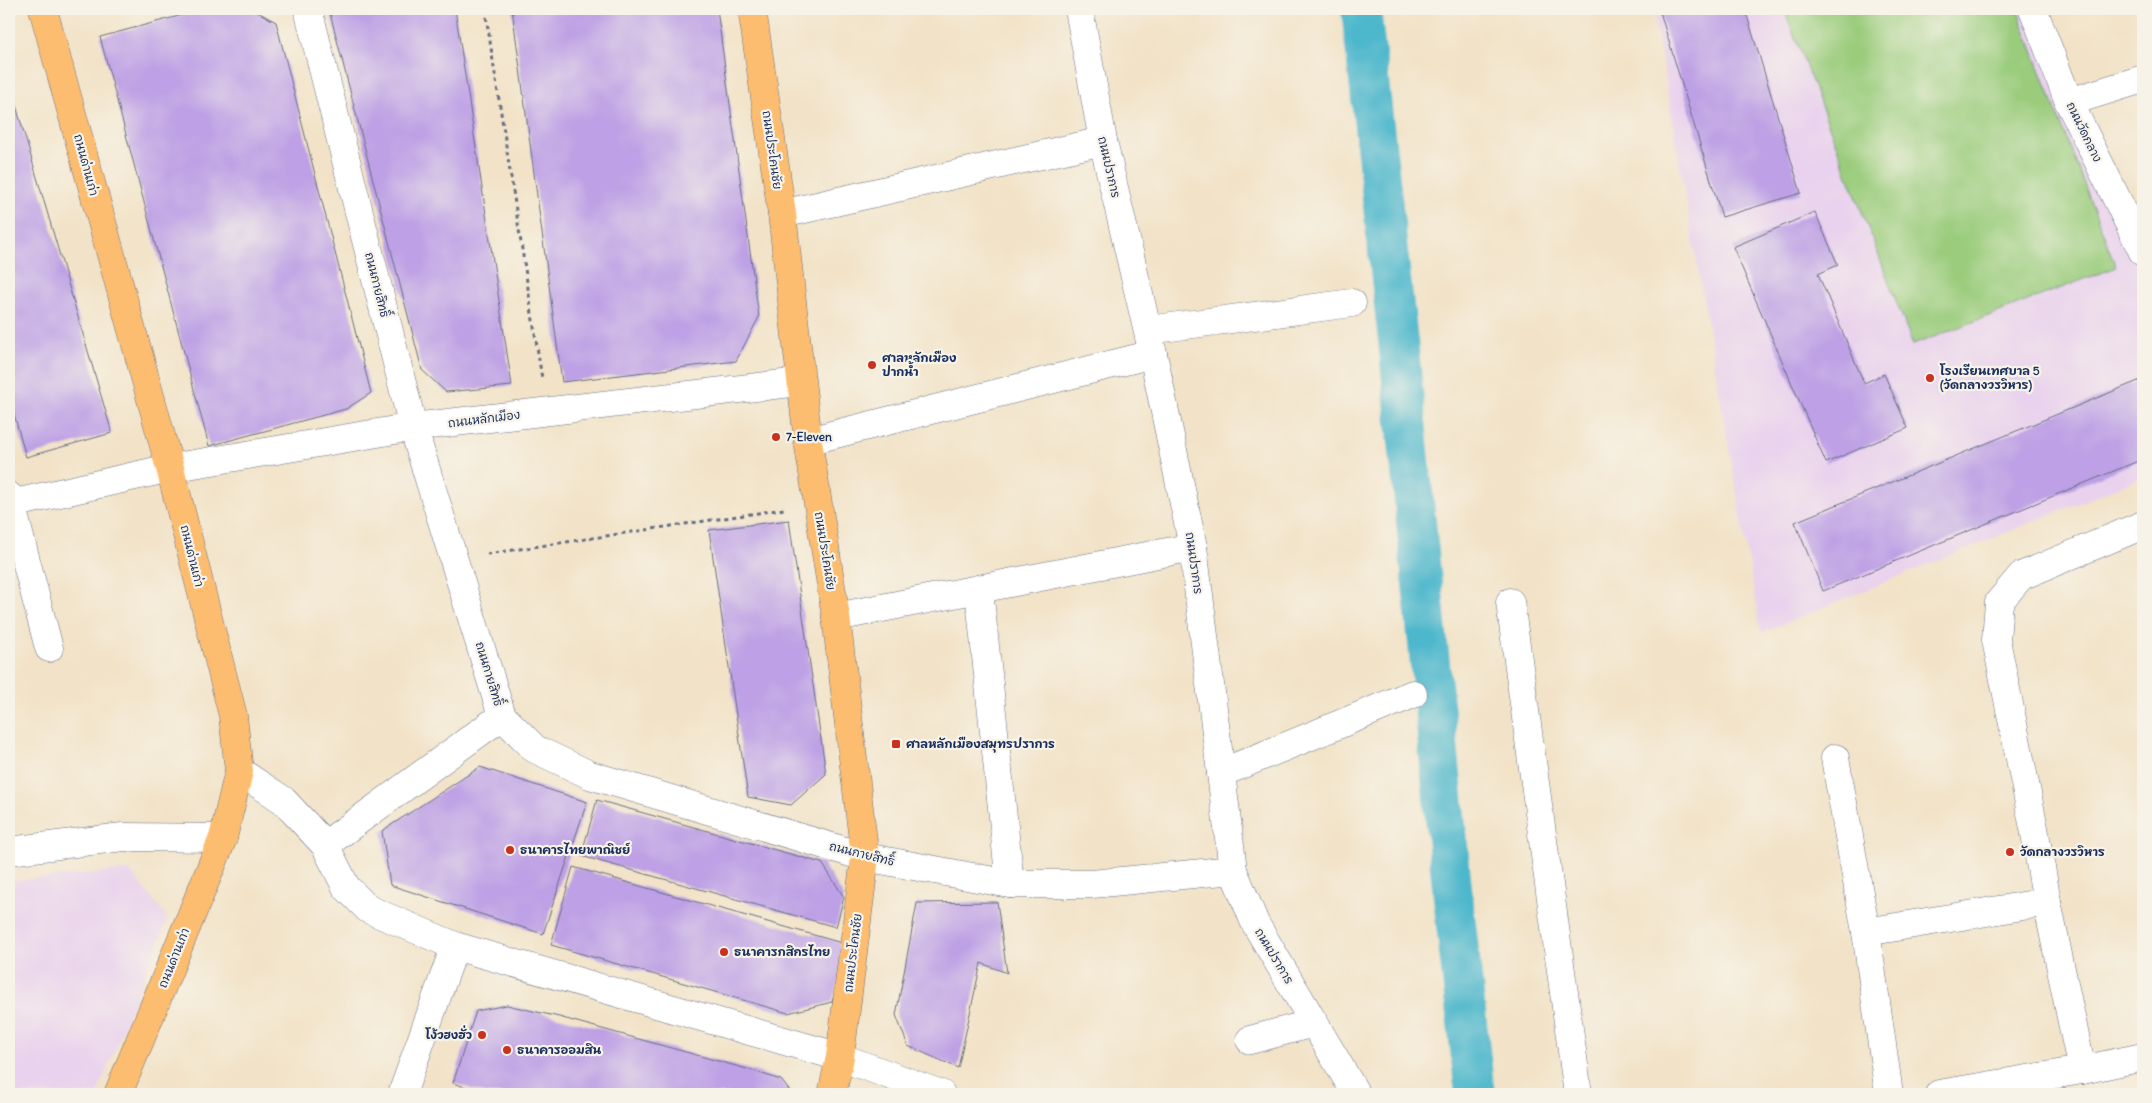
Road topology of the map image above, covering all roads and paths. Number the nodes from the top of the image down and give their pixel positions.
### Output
1 (43, 9) edge
2 (308, 9) edge
3 (485, 9) edge
4 (752, 9) edge
5 (1079, 9) edge
6 (2033, 9) edge
7 (2143, 79) edge
8 (2069, 102) junction
9 (1103, 141) junction
10 (782, 214) junction
11 (2143, 252) edge
12 (1352, 303) dead end
13 (1150, 342) junction
14 (800, 382) junction
15 (547, 411) junction
16 (413, 427) junction
17 (808, 442) junction
18 (170, 468) junction
19 (10, 500) edge
20 (818, 504) junction
21 (2143, 525) edge
22 (1194, 547) junction
23 (454, 559) junction
24 (979, 589) junction
25 (1510, 602) dead end
26 (836, 617) junction
27 (49, 648) dead end
28 (1413, 694) dead end
29 (502, 716) junction
30 (1835, 758) dead end
31 (239, 771) junction
32 (1221, 773) junction
33 (223, 838) junction
34 (325, 845) junction
35 (9, 851) edge
36 (865, 857) junction
37 (1233, 870) junction
38 (1010, 884) junction
39 (2047, 902) junction
40 (1866, 932) junction
41 (455, 946) junction
42 (1314, 1023) junction
43 (1250, 1040) dead end
44 (840, 1057) junction
45 (2143, 1057) edge
46 (2082, 1070) junction
47 (118, 1094) edge
48 (402, 1094) edge
49 (832, 1094) edge
50 (941, 1094) edge
51 (1356, 1094) edge
52 (1578, 1094) edge
53 (1889, 1094) edge
54 (1939, 1094) edge

1 - 18 main road, ถนนด่านเก่า
2 - 16 street, ถนนกายสิทธิ์
3 - 15 path
4 - 10 main road, ถนนประโคนชัย
5 - 9 street, ถนนปราการ
6 - 8 street, ถนนวัดกลาง
7 - 8 street
8 - 11 street, ถนนวัดกลาง
9 - 10 street
9 - 13 street, ถนนปราการ
10 - 14 main road, ถนนประโคนชัย
12 - 13 street
13 - 17 street
13 - 22 street, ถนนปราการ
14 - 15 street, ถนนหลักเมือง
14 - 17 main road, ถนนประโคนชัย
15 - 16 street, ถนนหลักเมือง
16 - 18 street, ถนนหลักเมือง
16 - 23 street, ถนนกายสิทธิ์
17 - 20 main road, ถนนประโคนชัย
18 - 19 street, ถนนหลักเมือง
18 - 31 main road, ถนนด่านเก่า
19 - 27 street
20 - 23 path
20 - 26 main road, ถนนประโคนชัย
21 - 39 street
22 - 24 street
22 - 32 street, ถนนปราการ
23 - 29 street, ถนนกายสิทธิ์
24 - 26 street
24 - 38 street
25 - 52 street
26 - 36 main road, ถนนประโคนชัย
28 - 32 street
29 - 34 street
29 - 36 street, ถนนกายสิทธิ์
30 - 40 street
31 - 33 main road, ถนนด่านเก่า
31 - 34 street
32 - 37 street, ถนนปราการ
33 - 35 street
33 - 47 main road, ถนนด่านเก่า
34 - 41 street
36 - 38 street, ถนนกายสิทธิ์
36 - 44 main road, ถนนประโคนชัย
37 - 38 street, ถนนกายสิทธิ์
37 - 42 street, ถนนปราการ
39 - 40 street
39 - 46 street
40 - 53 street
41 - 44 street
41 - 48 street
42 - 43 street
42 - 51 street, ถนนปราการ
44 - 49 main road, ถนนประโคนชัย
44 - 50 street
45 - 46 street
46 - 54 street

